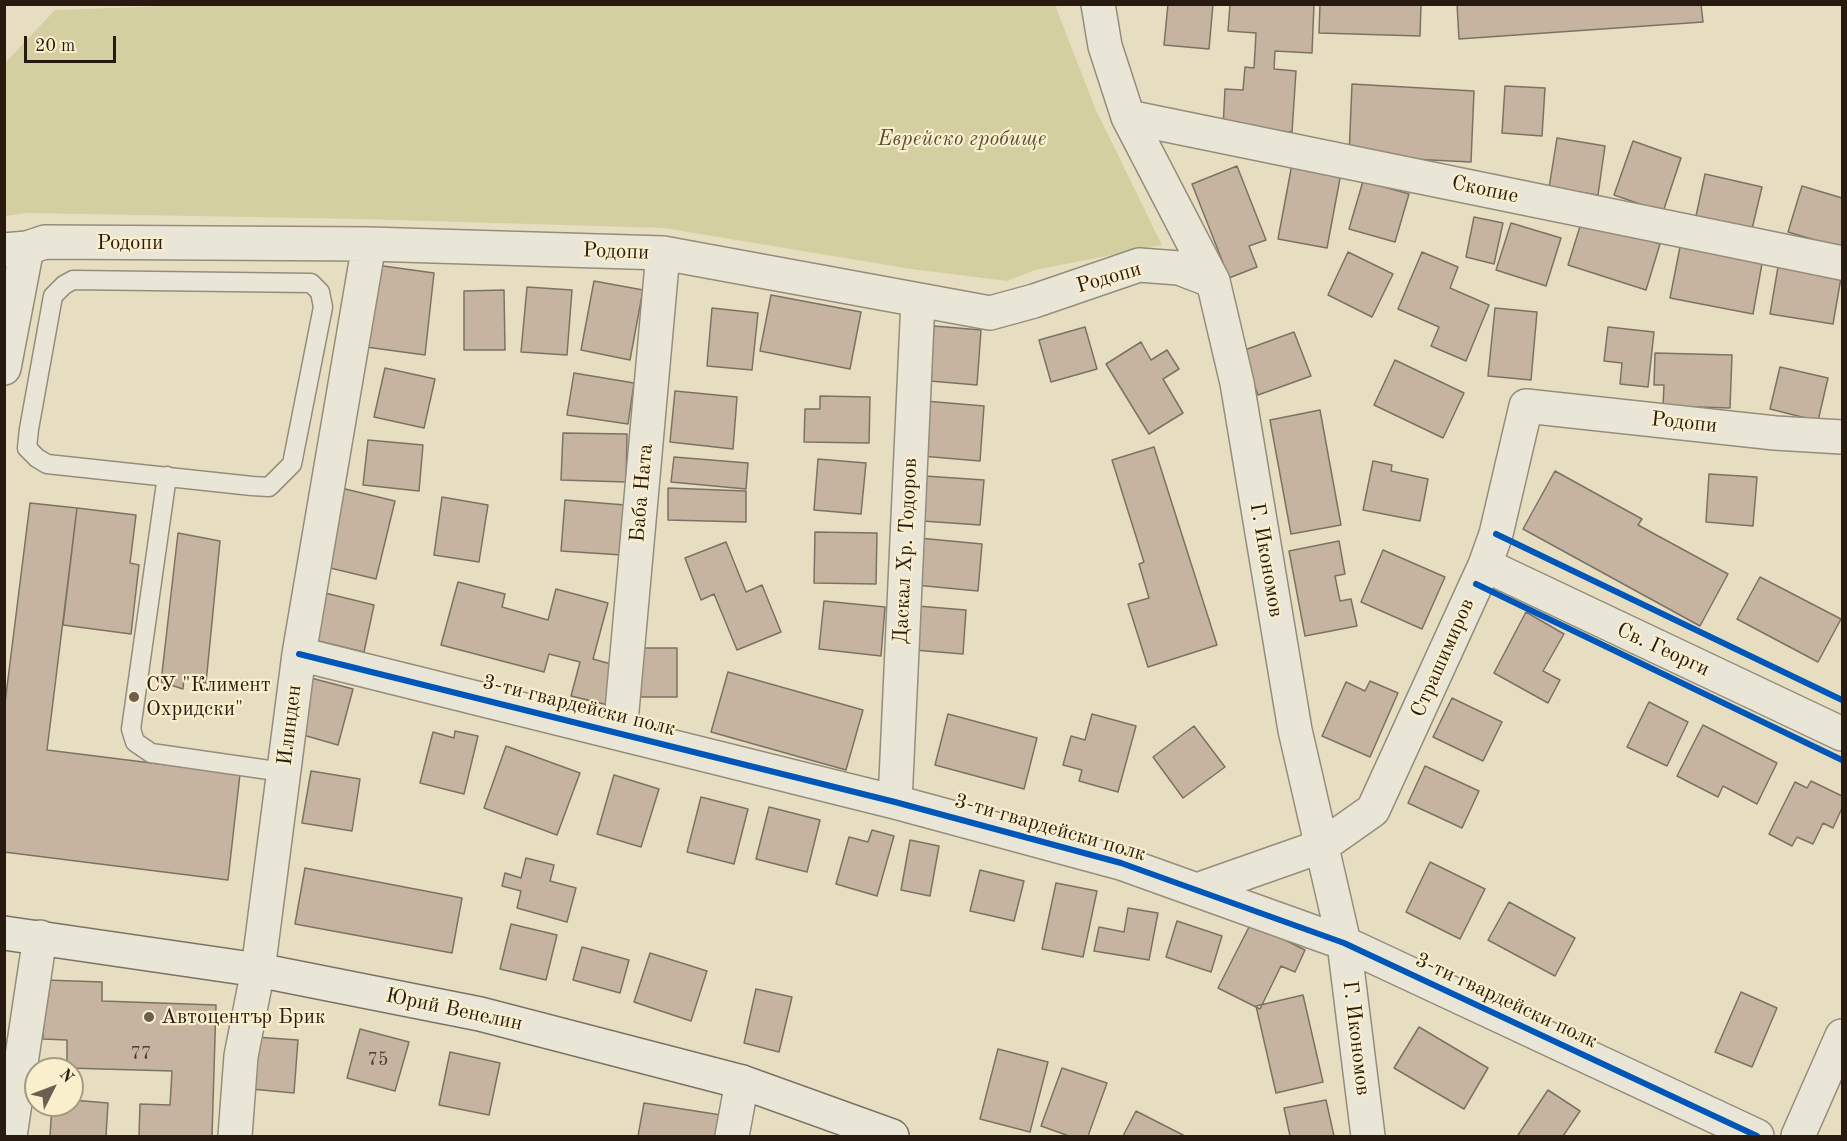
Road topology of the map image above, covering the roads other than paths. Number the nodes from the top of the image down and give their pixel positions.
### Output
1 (1098, 4) edge
2 (1128, 117) junction
3 (369, 244) junction
4 (16, 249) edge
5 (663, 254) junction
6 (1842, 263) edge
7 (1213, 281) junction
8 (918, 300) junction
9 (4, 368) edge
10 (1526, 406) joint
11 (1842, 437) edge
12 (167, 476) junction
13 (1485, 565) junction
14 (299, 654) junction
15 (620, 733) junction
16 (1842, 734) edge
17 (284, 772) junction
18 (895, 802) junction
19 (1322, 846) junction
20 (1197, 890) junction
21 (4, 933) edge
22 (40, 937) junction
23 (1344, 943) junction
24 (258, 970) junction
25 (1842, 1036) edge
26 (742, 1082) junction
27 (9, 1137) edge
28 (236, 1137) edge
29 (732, 1137) edge
30 (892, 1137) edge
31 (1368, 1137) edge
32 (1757, 1137) edge
33 (1798, 1137) edge

1 - 2 street, Г. Икономов
2 - 6 street, Скопие
2 - 7 street, Г. Икономов
3 - 4 street, Родопи
3 - 5 street, Родопи
3 - 14 street, Илинден
4 - 9 street
5 - 8 street, Родопи
5 - 15 street, Баба Ната
7 - 8 street, Родопи
7 - 19 street, Г. Икономов
8 - 18 street, Даскал Хр. Тодоров
10 - 11 street, Родопи
10 - 13 street, Страшимиров
12 - 12 lane
12 - 17 lane
13 - 16 street, Св. Георги
13 - 19 street, Страшимиров
14 - 15 street, 3-ти гвардейски полк
14 - 17 street, Илинден
15 - 18 street, 3-ти гвардейски полк
17 - 24 street, Илинден
18 - 20 street, 3-ти гвардейски полк
19 - 20 street, Страшимиров
19 - 23 street, Г. Икономов
20 - 23 street, 3-ти гвардейски полк
21 - 22 street, Юрий Венелин
22 - 24 street, Юрий Венелин
22 - 27 street
23 - 31 street, Г. Икономов
23 - 32 street, 3-ти гвардейски полк
24 - 26 street, Юрий Венелин
24 - 28 street, Илинден
25 - 33 street
26 - 29 street
26 - 30 street, Юрий Венелин

